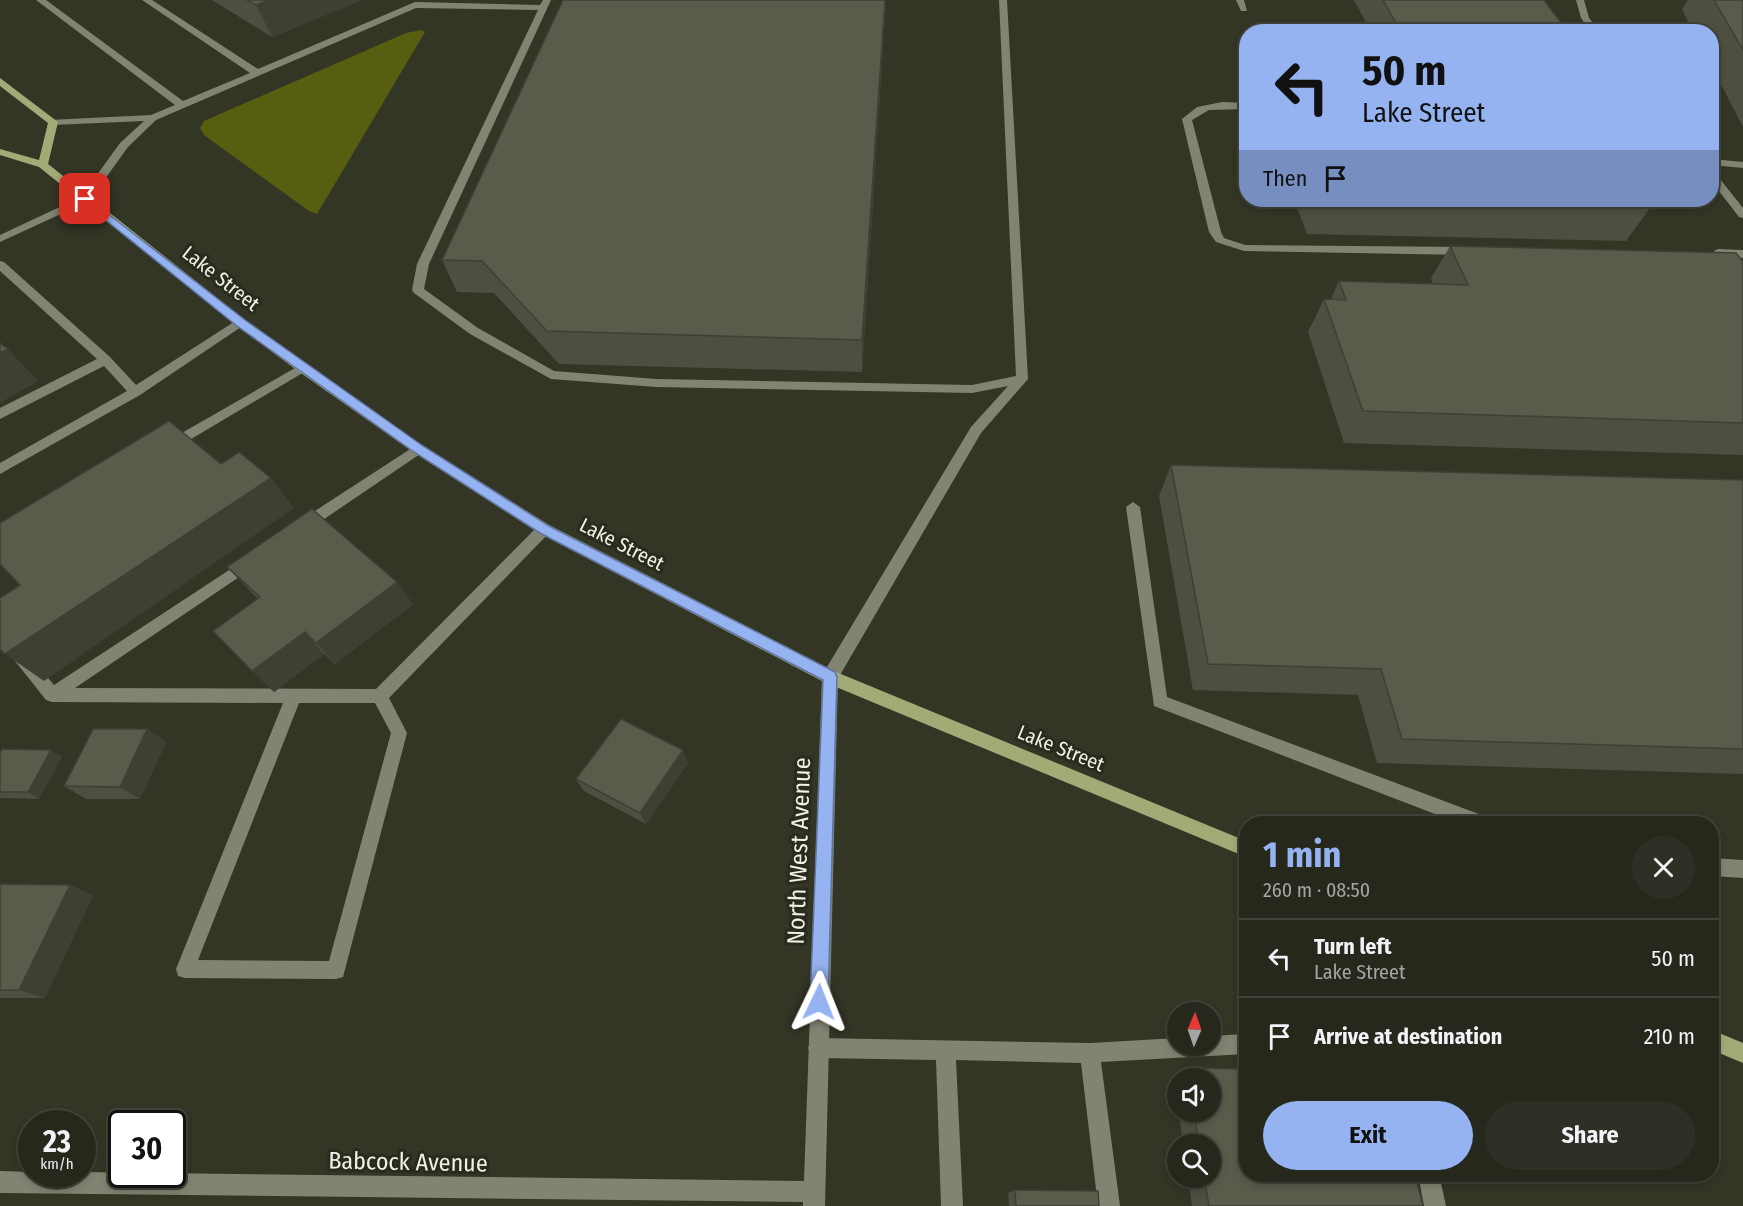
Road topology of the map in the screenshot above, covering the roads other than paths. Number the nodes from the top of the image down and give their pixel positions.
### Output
1 (40, 0) edge
2 (146, 0) edge
3 (426, 0) edge
4 (1003, 0) edge
5 (1580, 0) edge
6 (545, 4) edge
7 (415, 5) junction
8 (1590, 24) edge
9 (257, 73) junction
10 (0, 81) edge
11 (182, 105) junction
12 (1239, 106) edge
13 (153, 118) junction
14 (53, 122) junction
15 (0, 152) edge
16 (1719, 163) edge
17 (43, 165) junction
18 (1743, 165) edge
19 (1719, 185) edge
20 (85, 199) junction
21 (1743, 215) edge
22 (0, 239) edge
23 (1482, 251) edge
24 (1707, 253) edge
25 (1743, 254) edge
26 (0, 265) edge
27 (241, 323) junction
28 (106, 360) junction
29 (302, 368) junction
30 (1022, 379) junction
31 (135, 392) junction
32 (0, 414) edge
33 (418, 449) junction
34 (161, 451) edge
35 (0, 469) edge
36 (1133, 507) dead end
37 (544, 530) junction
38 (290, 536) edge
39 (260, 556) edge
40 (0, 631) edge
41 (830, 677) junction
42 (52, 695) junction
43 (294, 696) junction
44 (381, 696) junction
45 (1463, 816) edge
46 (1239, 846) edge
47 (1719, 867) edge
48 (1743, 869) edge
49 (1719, 1043) edge
50 (1239, 1044) edge
51 (818, 1048) junction
52 (946, 1050) junction
53 (1090, 1053) junction
54 (1743, 1053) edge
55 (0, 1182) edge
56 (1430, 1182) edge
57 (814, 1199) edge
58 (952, 1206) edge
59 (1109, 1206) edge
60 (1435, 1206) edge

1 - 11 street
2 - 9 street
3 - 7 street
4 - 30 street
5 - 8 street
6 - 7 street
6 - 30 street
7 - 9 street
9 - 11 street
10 - 14 main road
11 - 13 street
12 - 23 street
13 - 14 street
13 - 20 street
14 - 17 main road
15 - 17 main road, Lake Street
16 - 18 street
17 - 20 main road, Lake Street
19 - 21 street
20 - 22 street
20 - 27 main road, Lake Street
24 - 25 street
26 - 28 street
27 - 29 main road, Lake Street
27 - 31 street
28 - 31 street
28 - 32 street
29 - 33 main road, Lake Street
29 - 34 street
30 - 41 street
31 - 35 street
33 - 37 main road, Lake Street
33 - 38 street
36 - 45 street
37 - 41 main road, Lake Street
37 - 44 street
39 - 42 street
40 - 42 street
41 - 46 main road, Lake Street
41 - 51 street, North West Avenue
42 - 43 street
43 - 44 street
43 - 44 street
47 - 48 street
49 - 54 main road
50 - 53 street
51 - 52 street
51 - 57 street, North West Avenue
52 - 53 street
52 - 58 street
53 - 59 street
55 - 57 street, Babcock Avenue
56 - 60 street

